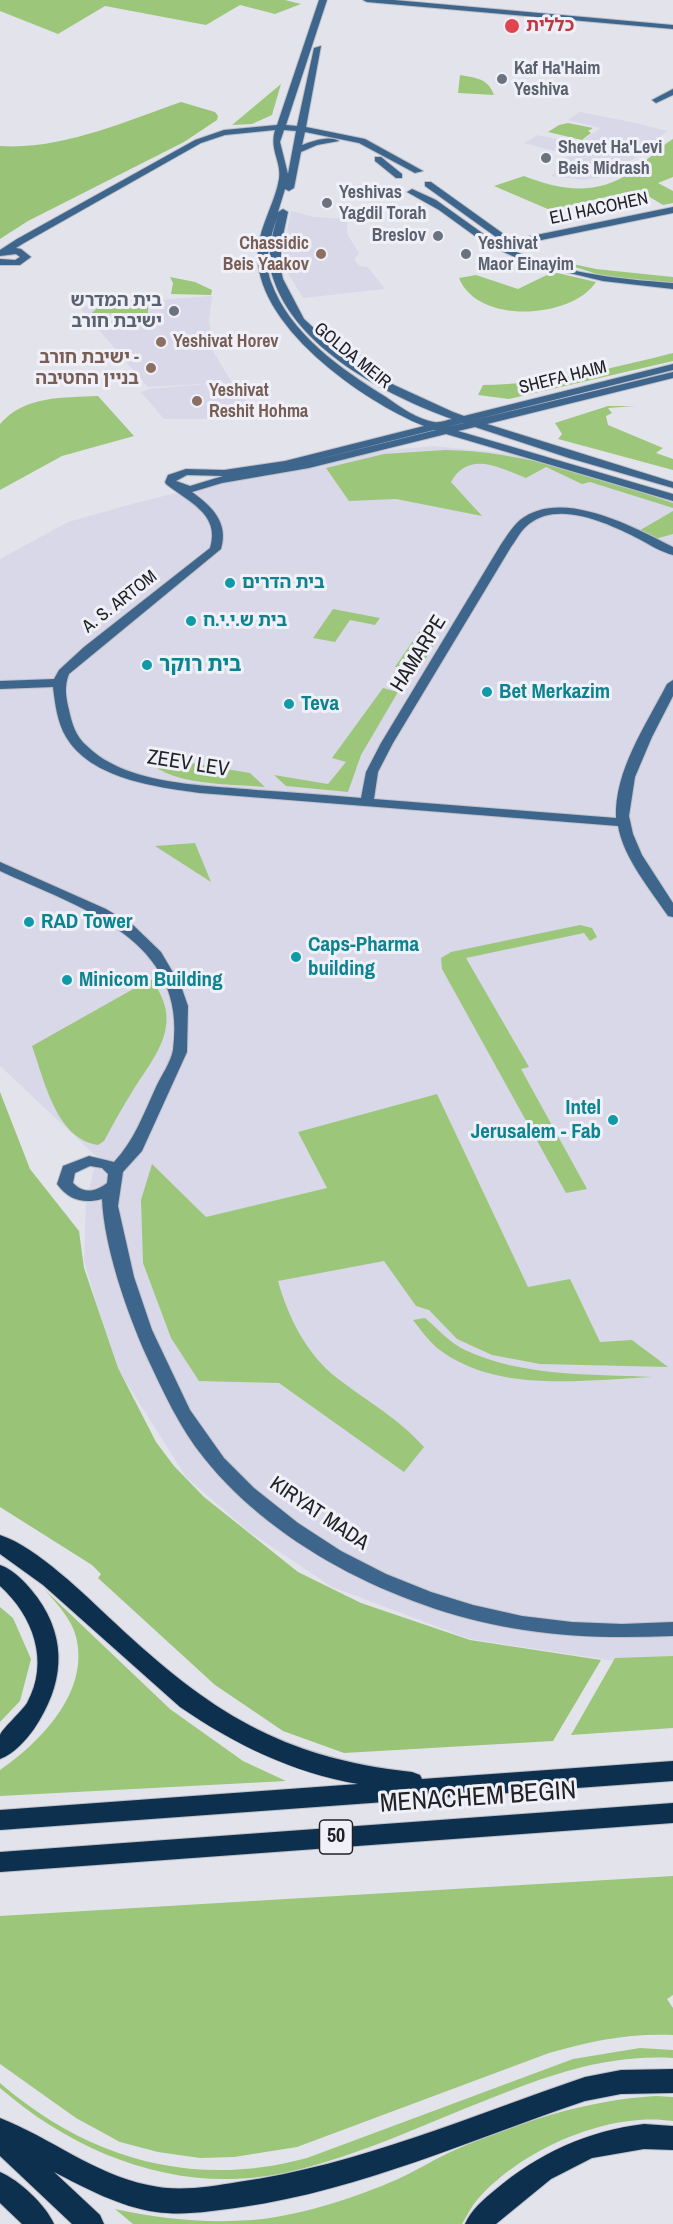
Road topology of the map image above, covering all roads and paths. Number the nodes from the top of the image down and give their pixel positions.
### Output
1 (323, 0) edge
2 (367, 0) edge
3 (453, 0) edge
4 (330, 11) dead end
5 (673, 19) edge
6 (673, 27) edge
7 (312, 51) junction
8 (673, 92) edge
9 (673, 105) edge
10 (301, 116) junction
11 (283, 117) junction
12 (247, 132) junction
13 (299, 133) junction
14 (345, 136) junction
15 (272, 137) junction
16 (335, 141) junction
17 (299, 150) junction
18 (418, 171) junction
19 (399, 176) junction
20 (428, 184) junction
21 (412, 192) junction
22 (673, 210) edge
23 (33, 230) junction
24 (510, 243) junction
25 (497, 246) junction
26 (2, 254) edge
27 (579, 273) junction
28 (673, 286) edge
29 (673, 367) edge
30 (673, 375) edge
31 (384, 403) junction
32 (431, 408) junction
33 (494, 412) junction
34 (516, 415) junction
35 (461, 420) junction
36 (476, 425) junction
37 (434, 427) junction
38 (449, 432) junction
39 (520, 439) junction
40 (367, 443) junction
41 (400, 443) junction
42 (490, 444) junction
43 (200, 481) junction
44 (673, 484) edge
45 (180, 488) junction
46 (673, 498) edge
47 (201, 505) junction
48 (673, 552) edge
49 (58, 683) junction
50 (673, 684) edge
51 (0, 685) edge
52 (367, 801) junction
53 (624, 823) junction
54 (0, 866) edge
55 (673, 913) edge
56 (110, 1167) junction
57 (111, 1189) junction
58 (92, 1196) junction
59 (110, 1212) junction
60 (0, 1543) edge
61 (0, 1573) edge
62 (673, 1629) edge
63 (0, 1749) edge
64 (673, 1771) edge
65 (503, 1784) junction
66 (673, 1813) edge
67 (0, 1820) edge
68 (0, 1862) edge
69 (673, 2081) edge
70 (0, 2130) edge
71 (673, 2138) edge
72 (0, 2139) edge
73 (0, 2185) edge
74 (41, 2224) edge
75 (91, 2224) edge
76 (478, 2224) edge

1 - 7 street
2 - 6 street
3 - 5 street
4 - 7 street
7 - 10 street, GOLDA MEIR
7 - 11 street
8 - 9 street
10 - 13 street, GOLDA MEIR
10 - 14 street
11 - 12 street
11 - 15 street
12 - 15 street
12 - 15 street
12 - 23 street
13 - 14 street
13 - 15 street
13 - 16 street
13 - 17 street, GOLDA MEIR
14 - 18 street
15 - 31 street, GOLDA MEIR
16 - 17 street
16 - 19 street
17 - 32 street, GOLDA MEIR
18 - 19 street
18 - 20 street
19 - 21 street
20 - 21 street
20 - 24 street
21 - 25 street
22 - 24 street, ELI HACOHEN
23 - 26 street
23 - 26 street
24 - 25 street, ELI HACOHEN
24 - 27 street
25 - 27 street
27 - 28 street
29 - 33 street, SHEFA HAIM
30 - 34 street, SHEFA HAIM
31 - 37 street, GOLDA MEIR
31 - 40 street
32 - 33 street
32 - 35 street, GOLDA MEIR
33 - 35 street, SHEFA HAIM
34 - 36 street, SHEFA HAIM
34 - 39 street
35 - 36 street, GOLDA MEIR
35 - 37 street
36 - 38 street
36 - 39 street, GOLDA MEIR
37 - 38 street, GOLDA MEIR
37 - 40 street
38 - 41 street
38 - 42 street, GOLDA MEIR
39 - 44 street, GOLDA MEIR
40 - 43 street
41 - 42 street
41 - 43 street
42 - 46 street, GOLDA MEIR
43 - 45 street
43 - 45 street
43 - 47 street
45 - 47 street, A. S. ARTOM
47 - 49 street, A. S. ARTOM
48 - 52 street, HAMARPE
49 - 51 street
49 - 52 street, ZEEV LEV
50 - 53 street
52 - 53 street, ZEEV LEV
53 - 55 street
54 - 56 street
56 - 57 street
56 - 58 street
57 - 58 street
57 - 59 street, KIRYAT MADA
58 - 59 street
59 - 62 street, KIRYAT MADA
60 - 65 highway
61 - 63 highway
64 - 65 highway, MENACHEM BEGIN / 50
65 - 67 highway, MENACHEM BEGIN / 50
66 - 68 highway, MENACHEM BEGIN / 50
69 - 70 highway
71 - 76 highway
72 - 75 highway
73 - 74 highway

